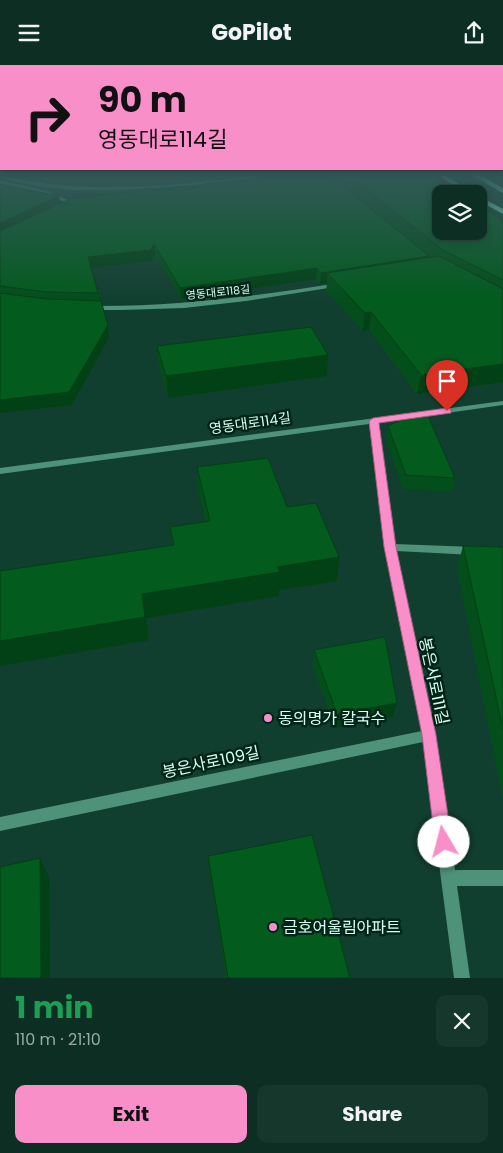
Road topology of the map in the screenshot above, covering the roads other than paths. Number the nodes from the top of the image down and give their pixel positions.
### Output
1 (348, 283) edge
2 (85, 308) edge
3 (503, 403) edge
4 (373, 421) junction
5 (0, 471) edge
6 (390, 547) junction
7 (483, 551) edge
8 (429, 735) junction
9 (0, 824) edge
10 (448, 878) junction
11 (503, 878) edge
12 (462, 978) edge

1 - 2 street, 영동대로118길
3 - 4 street, 영동대로114길
4 - 5 street, 영동대로114길
4 - 6 street, 봉은사로111길
6 - 7 street
6 - 8 street, 봉은사로111길
8 - 9 street, 봉은사로109길
8 - 10 street, 봉은사로111길
10 - 11 street
10 - 12 street, 봉은사로111길

